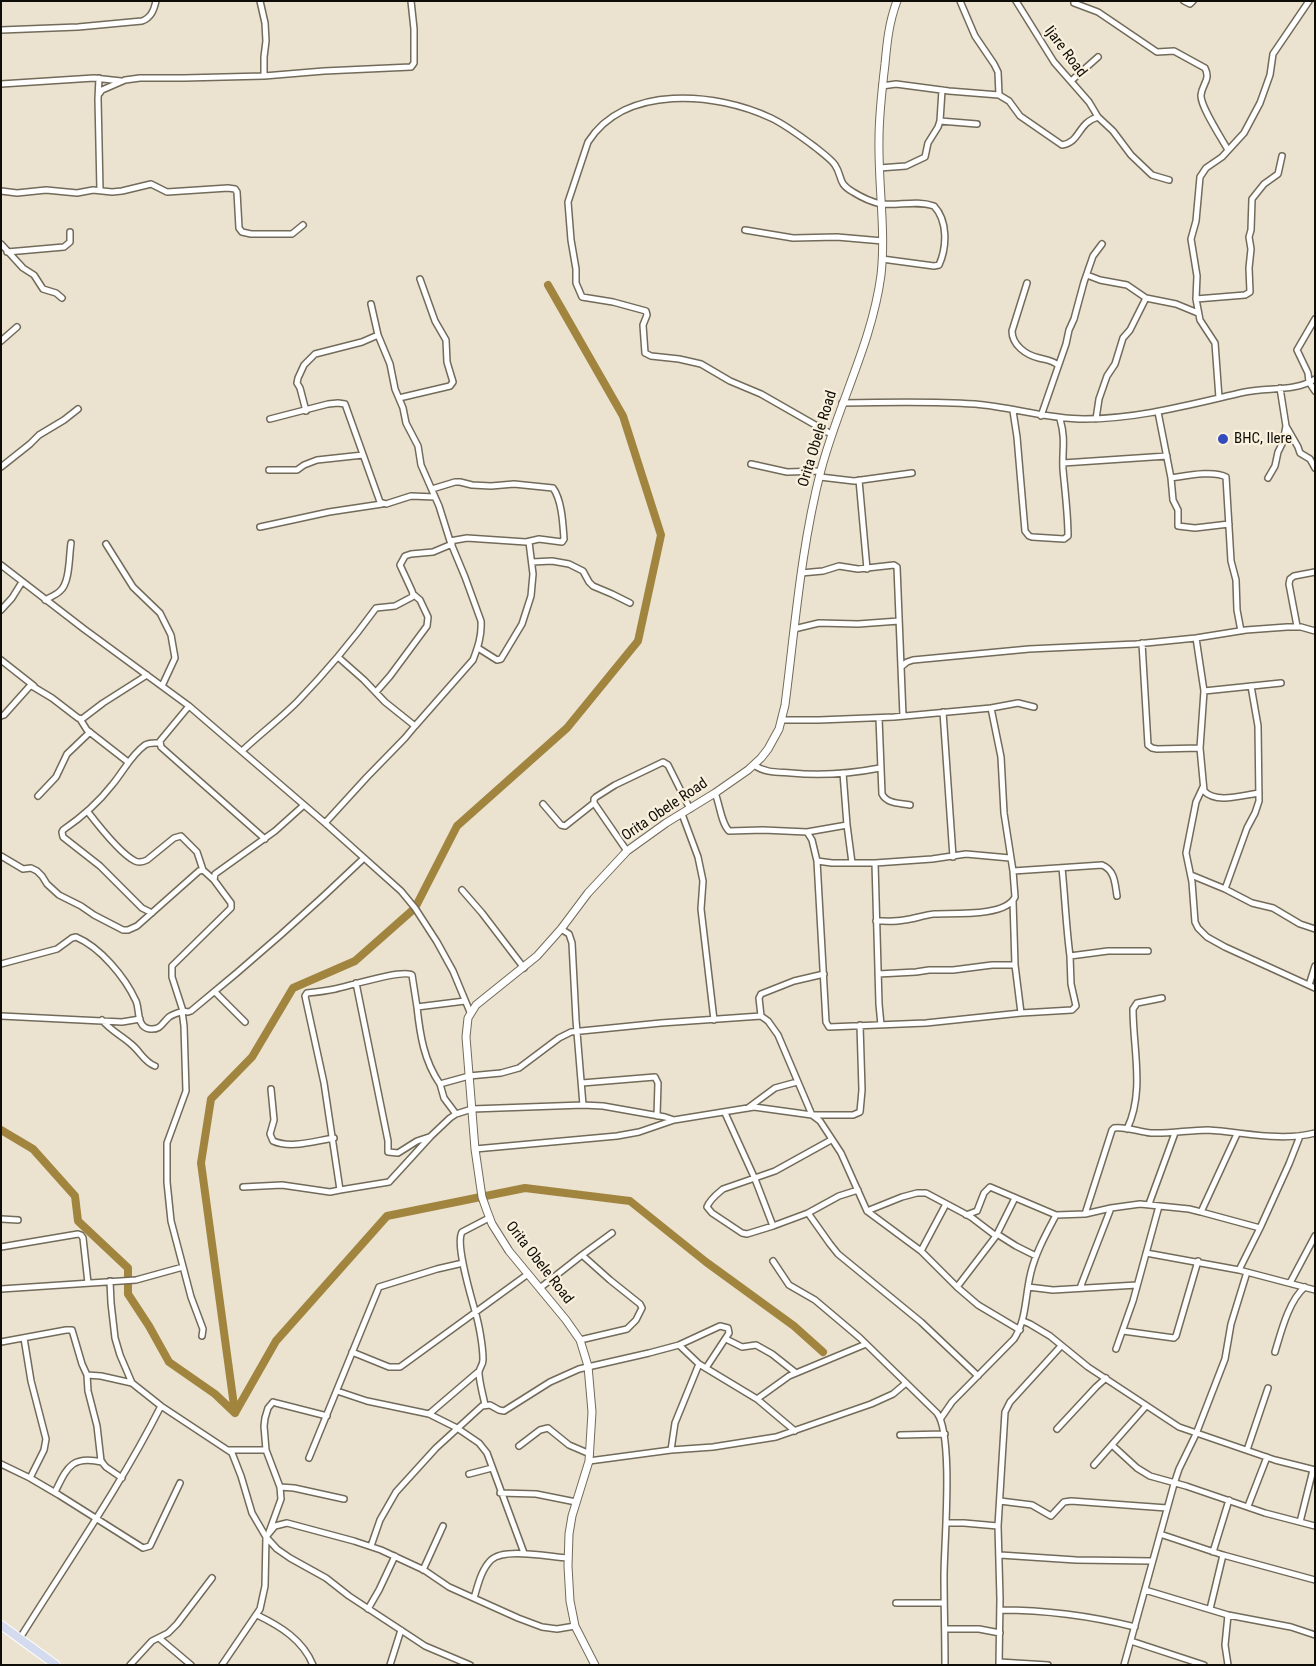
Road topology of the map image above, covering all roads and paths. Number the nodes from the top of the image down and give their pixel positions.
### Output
1 (156, 1) edge
2 (260, 1) edge
3 (411, 1) edge
4 (897, 1) edge
5 (960, 1) edge
6 (1016, 1) edge
7 (1184, 1) edge
8 (1193, 1) edge
9 (1309, 1) edge
10 (1074, 2) edge
11 (1, 30) edge
12 (1098, 57) dead end
13 (264, 76) junction
14 (99, 78) junction
15 (122, 81) junction
16 (1070, 81) junction
17 (1, 84) edge
18 (882, 86) junction
19 (942, 90) junction
20 (99, 94) junction
21 (999, 95) junction
22 (1098, 117) junction
23 (940, 121) junction
24 (977, 124) dead end
25 (1228, 150) junction
26 (1282, 156) dead end
27 (880, 168) junction
28 (1169, 180) dead end
29 (100, 190) junction
30 (1, 191) edge
31 (882, 204) junction
32 (303, 225) dead end
33 (745, 230) dead end
34 (70, 232) dead end
35 (883, 241) junction
36 (1102, 244) dead end
37 (2, 245) edge
38 (8, 252) junction
39 (882, 259) junction
40 (1088, 275) junction
41 (420, 279) dead end
42 (1027, 283) dead end
43 (62, 298) dead end
44 (1146, 298) junction
45 (1196, 299) junction
46 (372, 304) dead end
47 (1198, 313) junction
48 (1315, 319) edge
49 (17, 327) dead end
50 (378, 335) junction
51 (1, 341) edge
52 (1058, 365) junction
53 (1315, 379) edge
54 (1309, 382) junction
55 (1280, 388) junction
56 (1315, 391) edge
57 (399, 398) junction
58 (1219, 398) junction
59 (842, 403) junction
60 (78, 409) dead end
61 (1013, 410) junction
62 (306, 411) junction
63 (1158, 412) junction
64 (1041, 416) junction
65 (270, 419) dead end
66 (1060, 419) junction
67 (1096, 419) junction
68 (1286, 426) junction
69 (832, 434) junction
70 (363, 455) junction
71 (1167, 456) junction
72 (1063, 463) junction
73 (751, 464) dead end
74 (1, 467) edge
75 (1315, 468) edge
76 (268, 470) dead end
77 (912, 473) dead end
78 (820, 474) junction
79 (1171, 478) junction
80 (1268, 478) dead end
81 (859, 480) junction
82 (432, 489) junction
83 (435, 497) junction
84 (382, 504) junction
85 (1229, 524) junction
86 (260, 527) dead end
87 (451, 542) junction
88 (529, 542) junction
89 (71, 543) dead end
90 (106, 544) dead end
91 (532, 562) junction
92 (1, 565) edge
93 (867, 569) junction
94 (1315, 572) edge
95 (801, 573) junction
96 (22, 582) junction
97 (414, 594) junction
98 (45, 600) junction
99 (630, 603) dead end
100 (1, 610) edge
101 (899, 621) junction
102 (1297, 626) junction
103 (794, 629) junction
104 (1241, 631) junction
105 (1315, 631) edge
106 (1196, 638) junction
107 (1142, 643) junction
108 (478, 648) junction
109 (338, 657) junction
110 (1, 660) edge
111 (901, 667) junction
112 (147, 676) junction
113 (1281, 683) dead end
114 (34, 686) junction
115 (162, 686) junction
116 (1251, 686) junction
117 (1204, 691) junction
118 (376, 692) junction
119 (189, 706) junction
120 (1034, 707) dead end
121 (991, 708) junction
122 (943, 712) junction
123 (1, 716) edge
124 (903, 716) junction
125 (879, 718) junction
126 (80, 719) junction
127 (781, 720) junction
128 (415, 726) junction
129 (90, 732) junction
130 (160, 742) junction
131 (1200, 748) junction
132 (242, 751) junction
133 (128, 762) junction
134 (754, 765) junction
135 (880, 768) junction
136 (843, 773) junction
137 (1203, 787) junction
138 (714, 793) junction
139 (1259, 793) junction
140 (38, 796) dead end
141 (594, 803) junction
142 (543, 804) dead end
143 (304, 805) junction
144 (910, 805) dead end
145 (690, 809) junction
146 (88, 812) junction
147 (682, 814) junction
148 (325, 823) junction
149 (847, 825) junction
150 (807, 832) junction
151 (265, 839) junction
152 (626, 852) junction
153 (1, 856) edge
154 (953, 856) junction
155 (364, 858) junction
156 (1010, 858) junction
157 (817, 861) junction
158 (852, 862) junction
159 (875, 863) junction
160 (1062, 868) junction
161 (203, 870) junction
162 (1013, 870) junction
163 (1191, 875) junction
164 (214, 880) junction
165 (1225, 889) junction
166 (462, 890) dead end
167 (1117, 896) dead end
168 (1013, 901) junction
169 (152, 912) junction
170 (876, 921) junction
171 (562, 929) junction
172 (1315, 929) edge
173 (1148, 950) dead end
174 (1070, 956) junction
175 (1, 964) edge
176 (1015, 965) junction
177 (1315, 966) edge
178 (524, 968) junction
179 (824, 974) junction
180 (878, 974) junction
181 (356, 983) junction
182 (1309, 985) junction
183 (1315, 988) edge
184 (215, 992) junction
185 (1162, 998) dead end
186 (465, 1001) junction
187 (417, 1007) junction
188 (182, 1011) junction
189 (470, 1012) junction
190 (1021, 1013) junction
191 (1, 1016) edge
192 (761, 1016) junction
193 (140, 1019) junction
194 (102, 1020) junction
195 (714, 1020) junction
196 (245, 1022) dead end
197 (881, 1025) junction
198 (860, 1026) junction
199 (577, 1032) junction
200 (155, 1066) dead end
201 (469, 1076) junction
202 (797, 1082) junction
203 (582, 1083) junction
204 (440, 1084) junction
205 (271, 1089) dead end
206 (583, 1105) junction
207 (748, 1108) junction
208 (472, 1109) junction
209 (725, 1113) junction
210 (456, 1114) junction
211 (812, 1115) junction
212 (657, 1116) junction
213 (674, 1120) junction
214 (1127, 1129) junction
215 (1174, 1133) junction
216 (1315, 1133) edge
217 (1237, 1134) junction
218 (431, 1136) junction
219 (1300, 1136) junction
220 (334, 1138) junction
221 (831, 1140) junction
222 (475, 1149) junction
223 (755, 1178) junction
224 (243, 1187) dead end
225 (340, 1190) junction
226 (858, 1190) junction
227 (1015, 1198) junction
228 (946, 1204) junction
229 (1149, 1204) junction
230 (1159, 1206) junction
231 (1111, 1208) junction
232 (868, 1211) junction
233 (1201, 1212) junction
234 (808, 1213) junction
235 (1086, 1214) junction
236 (966, 1215) junction
237 (1056, 1216) junction
238 (489, 1218) junction
239 (1, 1219) edge
240 (18, 1220) dead end
241 (773, 1226) junction
242 (1260, 1228) junction
243 (612, 1233) dead end
244 (996, 1235) junction
245 (1315, 1236) edge
246 (1, 1247) edge
247 (921, 1251) junction
248 (1146, 1252) junction
249 (582, 1255) junction
250 (1036, 1256) junction
251 (773, 1261) dead end
252 (1198, 1261) junction
253 (463, 1263) junction
254 (183, 1267) junction
255 (1239, 1270) junction
256 (1247, 1272) junction
257 (528, 1274) junction
258 (110, 1281) junction
259 (88, 1283) junction
260 (1290, 1283) junction
261 (1137, 1285) junction
262 (1297, 1285) junction
263 (957, 1287) junction
264 (1028, 1287) junction
265 (1305, 1287) junction
266 (540, 1288) junction
267 (1080, 1288) junction
268 (1, 1289) edge
269 (1315, 1290) edge
270 (1298, 1293) junction
271 (476, 1312) junction
272 (1023, 1321) junction
273 (1020, 1330) junction
274 (1123, 1331) junction
275 (202, 1336) dead end
276 (24, 1338) junction
277 (726, 1339) junction
278 (580, 1340) junction
279 (1, 1342) edge
280 (866, 1344) junction
281 (679, 1345) junction
282 (1061, 1346) junction
283 (1116, 1349) dead end
284 (352, 1352) junction
285 (1275, 1352) dead end
286 (699, 1364) junction
287 (588, 1366) junction
288 (706, 1368) junction
289 (478, 1372) junction
290 (796, 1373) junction
291 (88, 1375) junction
292 (978, 1376) junction
293 (1106, 1378) junction
294 (132, 1383) junction
295 (906, 1383) junction
296 (1268, 1388) dead end
297 (337, 1391) junction
298 (757, 1399) junction
299 (485, 1405) junction
300 (161, 1406) junction
301 (1146, 1406) junction
302 (429, 1414) junction
303 (327, 1416) junction
304 (941, 1418) junction
305 (457, 1428) junction
306 (1056, 1429) dead end
307 (795, 1431) junction
308 (945, 1434) junction
309 (1196, 1434) junction
310 (900, 1435) dead end
311 (1112, 1445) junction
312 (519, 1446) dead end
313 (228, 1450) junction
314 (266, 1450) junction
315 (671, 1450) junction
316 (1247, 1450) junction
317 (1267, 1457) junction
318 (309, 1458) dead end
319 (590, 1458) junction
320 (102, 1462) junction
321 (1, 1464) edge
322 (1094, 1465) dead end
323 (492, 1468) junction
324 (1314, 1470) edge
325 (469, 1474) dead end
326 (30, 1478) junction
327 (122, 1478) junction
328 (180, 1483) dead end
329 (1174, 1484) junction
330 (280, 1487) junction
331 (55, 1492) junction
332 (500, 1493) junction
333 (344, 1499) dead end
334 (1229, 1500) junction
335 (1000, 1501) junction
336 (576, 1502) junction
337 (1248, 1506) junction
338 (1167, 1508) junction
339 (97, 1518) junction
340 (1300, 1522) junction
341 (946, 1523) junction
342 (443, 1526) dead end
343 (998, 1526) junction
344 (1315, 1526) edge
345 (1160, 1534) junction
346 (268, 1535) junction
347 (371, 1546) junction
348 (1213, 1552) junction
349 (524, 1553) junction
350 (1000, 1555) junction
351 (1223, 1555) junction
352 (395, 1556) junction
353 (568, 1558) junction
354 (1152, 1561) junction
355 (423, 1570) junction
356 (212, 1578) dead end
357 (1315, 1580) edge
358 (1146, 1590) junction
359 (474, 1598) junction
360 (896, 1603) dead end
361 (944, 1603) junction
362 (368, 1609) junction
363 (1210, 1609) junction
364 (1000, 1610) junction
365 (1228, 1614) junction
366 (257, 1615) junction
367 (1, 1625) edge
368 (575, 1626) junction
369 (1135, 1627) junction
370 (946, 1629) junction
371 (402, 1630) junction
372 (1000, 1633) junction
373 (1315, 1634) edge
374 (20, 1638) junction
375 (159, 1638) junction
376 (1131, 1642) junction
377 (51, 1663) edge
378 (999, 1664) edge
379 (130, 1665) edge
380 (191, 1665) edge
381 (222, 1665) edge
382 (314, 1665) edge
383 (390, 1665) edge
384 (470, 1665) edge
385 (594, 1665) edge
386 (944, 1665) edge
387 (1048, 1665) edge
388 (1124, 1665) edge
389 (1204, 1665) edge
390 (1228, 1665) edge

1 - 11 street
2 - 13 street
3 - 13 street
4 - 18 main road, Orita Obele Road
5 - 21 street
6 - 16 street, Ijare Road
7 - 8 street
9 - 25 street
10 - 25 street
12 - 16 street
13 - 15 street
14 - 15 street
14 - 17 street
14 - 20 street
15 - 20 street
16 - 22 street, Ijare Road
18 - 19 street
18 - 27 main road, Orita Obele Road
19 - 21 street
19 - 23 street
20 - 29 street
21 - 22 street
22 - 28 street, Ijare Road
23 - 24 street
23 - 27 street
25 - 45 street
26 - 45 street
27 - 31 main road, Orita Obele Road
29 - 30 street
29 - 32 street
31 - 35 main road, Orita Obele Road
31 - 39 street
31 - 69 street
33 - 35 street
34 - 38 street
35 - 39 main road, Orita Obele Road
36 - 40 street
37 - 38 street
38 - 43 street
39 - 59 main road, Orita Obele Road
40 - 44 street
40 - 52 street
41 - 57 street
42 - 52 street
44 - 47 street
44 - 67 street
45 - 47 street
46 - 50 street
47 - 58 street
48 - 54 street
49 - 51 street
50 - 57 street
50 - 62 street
52 - 64 street
53 - 54 street
54 - 55 street
54 - 56 street
55 - 58 street
55 - 68 street
57 - 82 street
58 - 63 street
59 - 61 street
59 - 69 main road, Orita Obele Road
60 - 74 street
61 - 64 street
61 - 72 street
62 - 65 street
62 - 70 street
63 - 67 street
63 - 71 street
64 - 66 street
66 - 67 street
66 - 72 street
68 - 75 street
68 - 80 street
69 - 78 main road, Orita Obele Road
70 - 76 street
70 - 84 street
71 - 72 street
71 - 79 street
73 - 78 street
77 - 81 street
78 - 81 street
78 - 95 main road, Orita Obele Road
79 - 85 street
79 - 85 street
81 - 93 street
82 - 83 street
82 - 88 street
83 - 84 street
83 - 87 street
84 - 86 street
85 - 104 street
87 - 88 street
87 - 97 street
87 - 108 street
88 - 91 street
89 - 98 street
90 - 115 street
91 - 99 street
91 - 108 street
92 - 96 street
93 - 95 street
93 - 101 street
94 - 102 street
95 - 103 main road, Orita Obele Road
96 - 98 street
96 - 100 street
97 - 109 street
97 - 118 street
98 - 112 street
101 - 103 street
101 - 111 street
102 - 104 street
102 - 105 street
103 - 127 main road, Orita Obele Road
104 - 106 street
106 - 107 street
106 - 117 street
107 - 111 street
107 - 131 street
108 - 128 street
109 - 118 street
109 - 132 street
110 - 114 street
111 - 124 street
112 - 115 street
112 - 126 street
113 - 116 street
114 - 123 street
114 - 126 street
115 - 119 street
116 - 117 street
116 - 139 street
117 - 131 street
118 - 128 street
119 - 130 street
119 - 132 street
120 - 121 street
121 - 122 street
121 - 156 street
122 - 124 street
122 - 154 street
124 - 125 street
125 - 127 street
125 - 135 street
126 - 129 street
127 - 134 main road, Orita Obele Road
128 - 148 street
129 - 133 street
129 - 140 street
130 - 133 street
130 - 151 street
131 - 137 street
132 - 143 street
133 - 146 street
134 - 136 street
134 - 138 main road, Orita Obele Road
135 - 136 street
135 - 144 street
136 - 149 street
137 - 139 street
137 - 163 street
138 - 145 main road, Orita Obele Road
138 - 150 street
139 - 165 street
141 - 142 street
141 - 145 street
141 - 152 street
143 - 148 street
143 - 151 street
145 - 147 main road, Orita Obele Road
146 - 161 street
146 - 169 street
147 - 152 main road, Orita Obele Road
147 - 195 street
148 - 155 street
149 - 150 street
149 - 158 street
150 - 157 street
151 - 164 street
152 - 171 main road, Orita Obele Road
153 - 169 street
154 - 156 street
154 - 159 street
155 - 184 street
155 - 186 street
156 - 162 street
157 - 158 street
157 - 179 street
158 - 159 street
159 - 170 street
160 - 162 street
160 - 167 street
160 - 174 street
161 - 164 street
161 - 169 street
162 - 168 street
163 - 165 street
163 - 182 street
164 - 188 street
165 - 172 street
166 - 178 street
168 - 170 street
168 - 176 street
170 - 180 street
171 - 178 main road, Orita Obele Road
171 - 199 street
173 - 174 street
174 - 190 street
175 - 193 street
176 - 180 street
176 - 190 street
177 - 182 street
178 - 189 main road, Orita Obele Road
179 - 192 street
179 - 198 street
180 - 197 street
181 - 187 street
181 - 218 street
181 - 220 street
182 - 183 street
184 - 188 street
184 - 196 street
185 - 214 street
186 - 187 street
186 - 189 street
187 - 204 street
188 - 193 street
188 - 254 street
189 - 201 main road, Orita Obele Road
190 - 197 street
191 - 194 street
192 - 195 street
192 - 202 street
193 - 194 street
194 - 200 street
195 - 199 street
197 - 198 street
198 - 211 street
199 - 201 street
199 - 203 street
201 - 204 street
201 - 208 main road, Orita Obele Road
202 - 207 street
202 - 211 street
203 - 206 street
203 - 212 street
204 - 210 street
205 - 220 street
206 - 208 street
206 - 212 street
207 - 209 street
207 - 211 street
208 - 210 street
208 - 222 main road, Orita Obele Road
209 - 213 street
209 - 223 street
210 - 218 street
211 - 221 street
212 - 213 street
213 - 222 street
214 - 215 street
214 - 235 street
215 - 217 street
215 - 229 street
216 - 219 street
217 - 219 street
217 - 233 street
218 - 225 street
219 - 242 street
220 - 225 street
221 - 223 street
221 - 226 street
222 - 238 main road, Orita Obele Road
223 - 241 street
223 - 241 street
224 - 225 street
226 - 232 street
226 - 234 street
227 - 236 street
227 - 237 street
227 - 244 street
228 - 232 street
228 - 236 street
228 - 247 street
229 - 230 street
229 - 231 street
230 - 233 street
230 - 248 street
231 - 235 street
231 - 267 street
232 - 247 street
233 - 242 street
234 - 241 street
234 - 292 street
235 - 237 street
236 - 244 street
237 - 250 street
238 - 253 street
238 - 257 main road, Orita Obele Road
239 - 240 street
242 - 255 street
243 - 249 street
244 - 250 street
244 - 263 street
245 - 260 street
246 - 259 street
247 - 263 street
248 - 252 street
248 - 261 street
249 - 266 street
249 - 278 street
250 - 264 street
251 - 280 street
252 - 255 street
252 - 274 street
253 - 271 street
253 - 284 street
254 - 258 street
254 - 275 street
255 - 256 street
256 - 260 street
256 - 309 street
257 - 266 main road, Orita Obele Road
257 - 271 street
258 - 259 street
258 - 294 street
259 - 268 street
260 - 262 street
261 - 267 street
261 - 274 street
262 - 265 street
262 - 270 street
263 - 273 street
264 - 267 street
264 - 272 street
265 - 269 street
265 - 270 street
266 - 278 main road, Orita Obele Road
270 - 285 street
271 - 284 street
271 - 289 street
272 - 273 street
272 - 282 street
273 - 292 street
274 - 283 street
276 - 279 street
276 - 291 street
276 - 326 street
277 - 281 street
277 - 288 street
277 - 290 street
278 - 287 main road, Orita Obele Road
280 - 290 street
280 - 295 street
281 - 286 street
281 - 287 street
282 - 293 street
282 - 335 street
284 - 297 street
286 - 288 street
286 - 315 street
287 - 299 street
287 - 319 main road, Orita Obele Road
288 - 298 street
289 - 299 street
289 - 302 street
290 - 298 street
291 - 294 street
291 - 320 street
292 - 304 street
293 - 301 street
293 - 306 street
294 - 300 street
295 - 304 street
295 - 307 street
296 - 316 street
297 - 302 street
297 - 303 street
298 - 307 street
299 - 305 street
300 - 313 street
300 - 327 street
301 - 309 street
301 - 311 street
302 - 305 street
303 - 314 street
303 - 318 street
304 - 308 street
305 - 323 street
305 - 347 street
307 - 315 street
308 - 310 street
308 - 341 street
309 - 316 street
309 - 329 street
311 - 322 street
311 - 329 street
312 - 319 street
313 - 314 street
313 - 346 street
314 - 330 street
315 - 319 street
316 - 317 street
317 - 324 street
317 - 337 street
319 - 336 main road, Orita Obele Road
320 - 327 street
320 - 331 street
321 - 326 street
323 - 325 street
323 - 332 street
324 - 340 street
326 - 331 street
327 - 339 street
328 - 339 street
329 - 334 street
329 - 338 street
330 - 333 street
330 - 346 street
331 - 339 street
332 - 336 street
332 - 349 street
334 - 337 street
334 - 348 street
335 - 338 street
335 - 343 street
336 - 353 main road, Orita Obele Road
337 - 340 street
338 - 345 street
339 - 374 street
340 - 344 street
341 - 343 street
341 - 361 street
342 - 355 street
343 - 350 street
345 - 348 street
345 - 354 street
346 - 347 street
346 - 362 street
346 - 366 street
347 - 352 street
348 - 351 street
349 - 353 street
349 - 359 street
350 - 354 street
350 - 364 street
351 - 357 street
351 - 363 street
352 - 355 street
352 - 362 street
353 - 368 main road, Orita Obele Road
354 - 358 street
355 - 359 street
356 - 375 street
358 - 363 street
358 - 369 street
359 - 368 street
360 - 361 street
361 - 370 street
362 - 371 street
363 - 365 street
364 - 369 street
364 - 372 street
365 - 373 street
365 - 390 street
366 - 381 street
366 - 382 street
367 - 374 highway
368 - 385 main road, Orita Obele Road
369 - 376 street
370 - 372 street
370 - 386 street
371 - 383 street
371 - 384 street
372 - 378 street
374 - 377 highway
375 - 379 street
375 - 380 street
376 - 388 street
376 - 389 street
378 - 387 street

